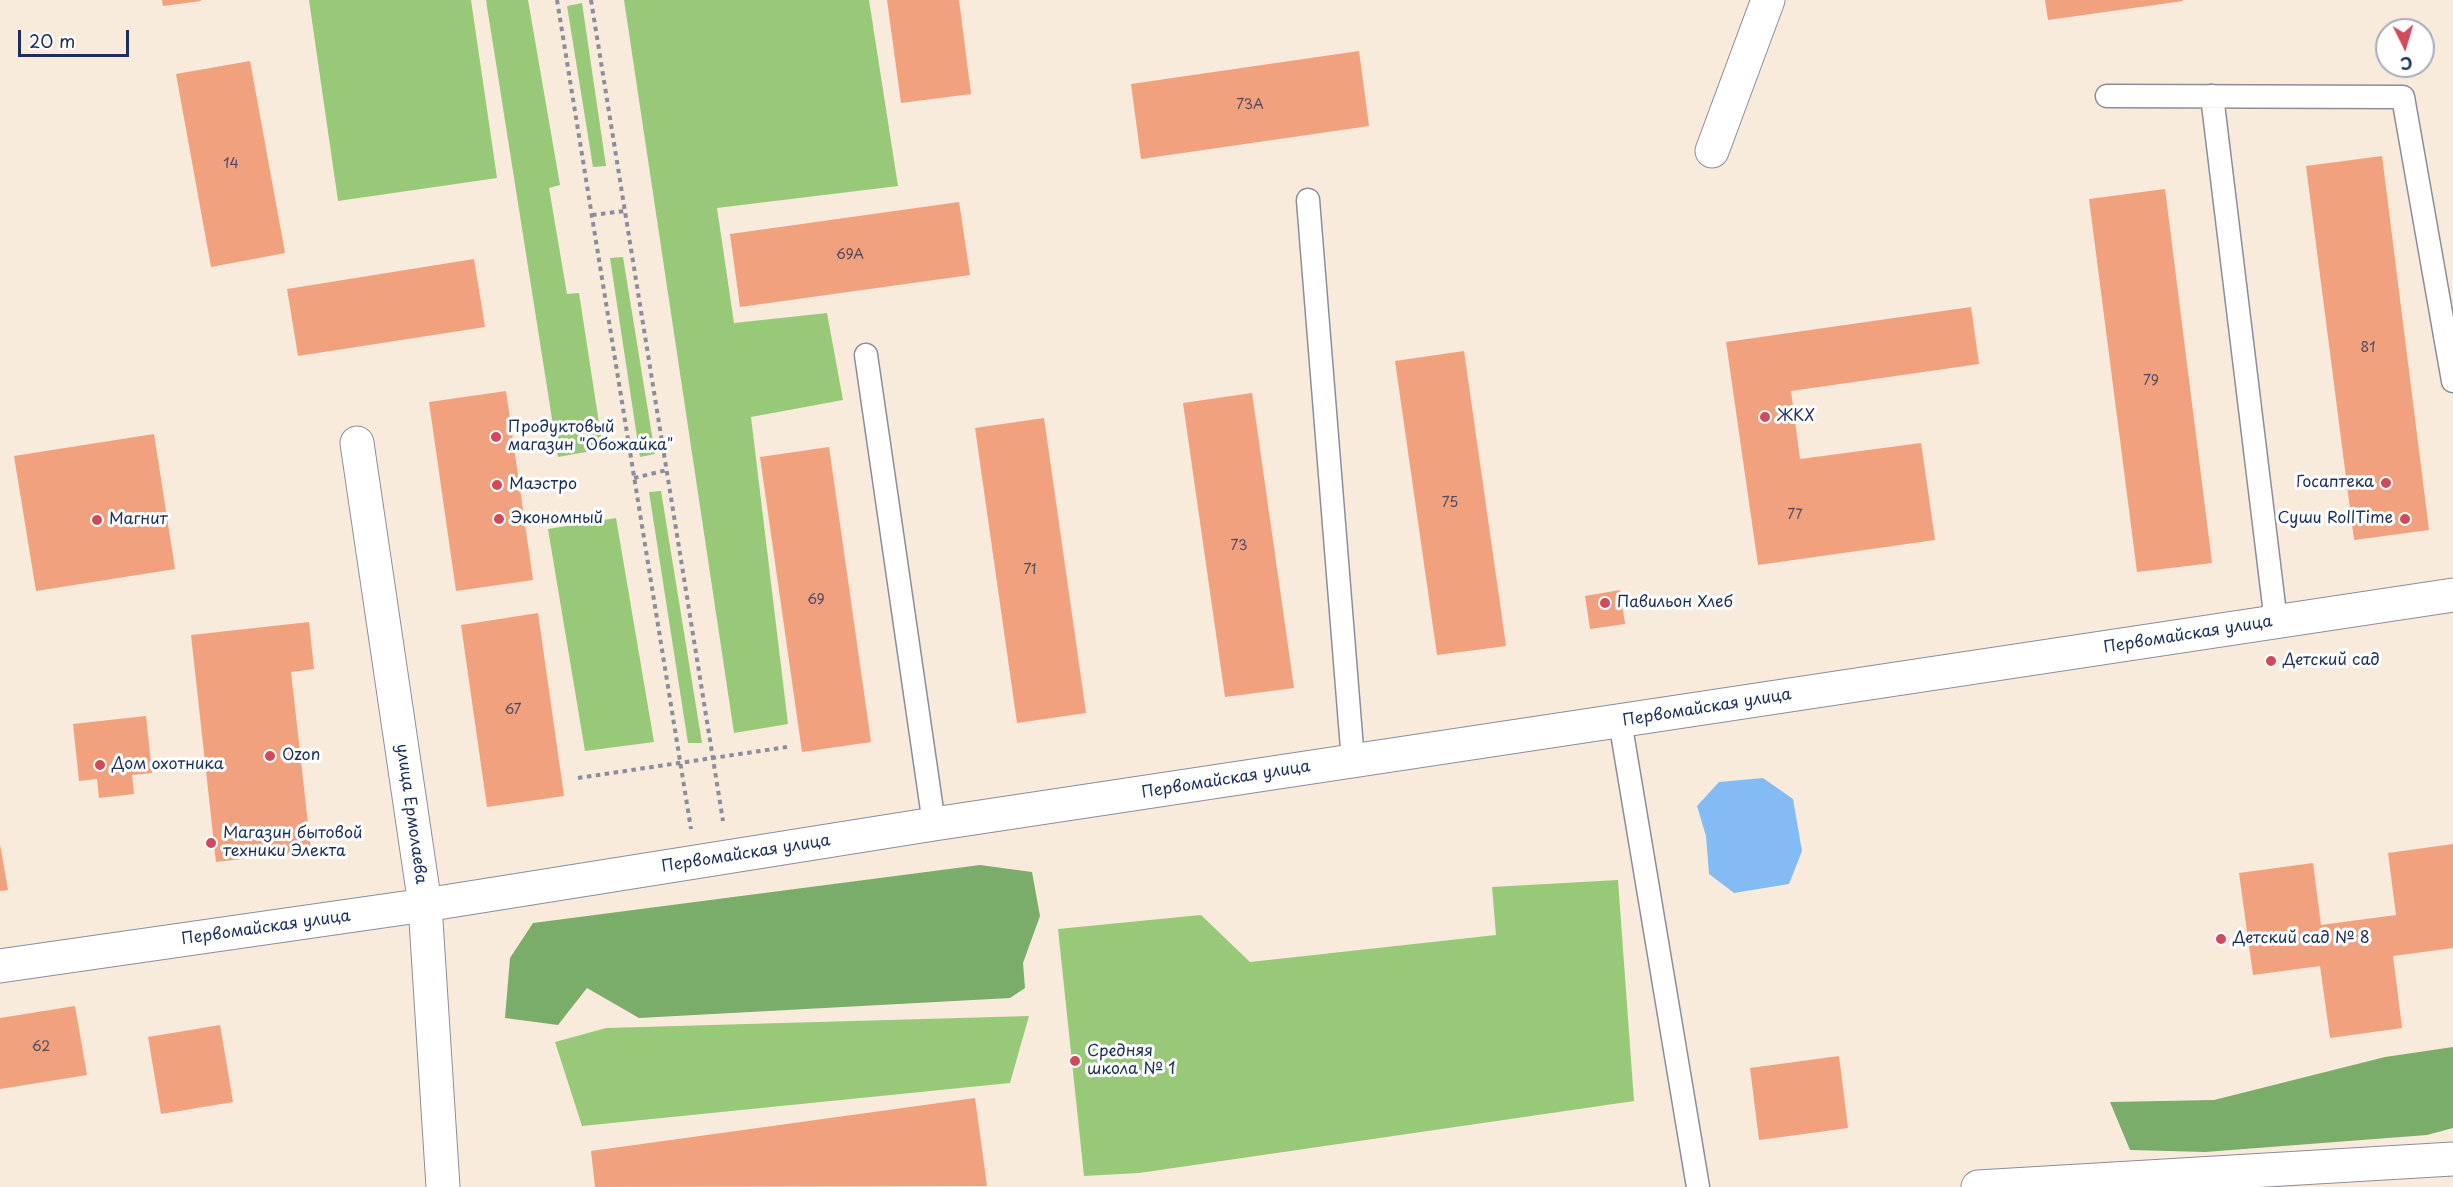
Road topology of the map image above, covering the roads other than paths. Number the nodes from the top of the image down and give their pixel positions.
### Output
1 (1768, 0) edge
2 (2107, 96) dead end
3 (2212, 96) junction
4 (1712, 151) dead end
5 (1308, 200) dead end
6 (866, 355) dead end
7 (2453, 381) edge
8 (357, 443) dead end
9 (2453, 595) edge
10 (2276, 622) junction
11 (1620, 721) junction
12 (1353, 761) junction
13 (934, 824) junction
14 (424, 906) junction
15 (0, 966) edge
16 (2453, 1159) edge
17 (443, 1187) edge
18 (1698, 1187) edge
19 (1978, 1187) edge

1 - 4 street
2 - 3 lane
3 - 7 lane
3 - 10 lane
5 - 12 lane
6 - 13 lane
8 - 14 street, улица Ермолаева
9 - 10 street, Первомайская улица
10 - 11 street, Первомайская улица
11 - 12 street, Первомайская улица
11 - 18 lane
12 - 13 street, Первомайская улица
13 - 14 street, Первомайская улица
14 - 15 street, Первомайская улица
14 - 17 street, улица Ермолаева
16 - 19 street

